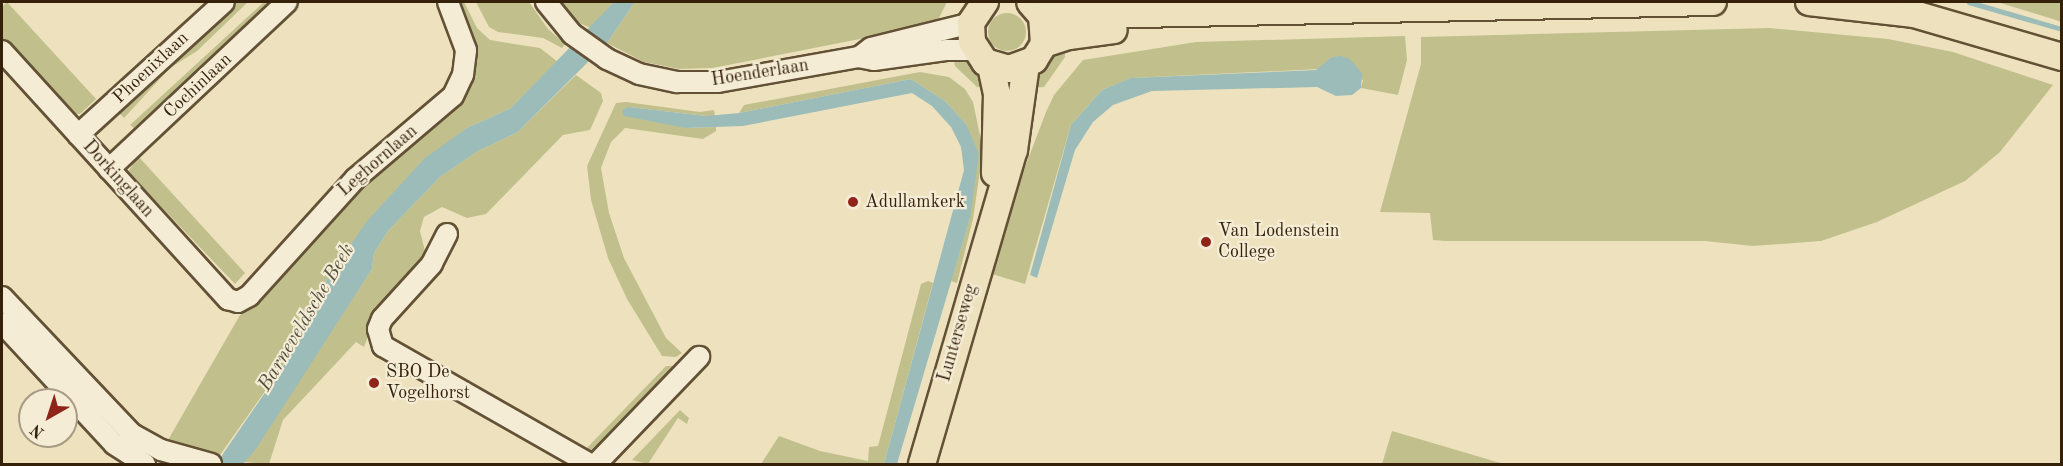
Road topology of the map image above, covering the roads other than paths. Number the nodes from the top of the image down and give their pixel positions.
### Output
1 (224, 2) edge
2 (287, 2) edge
3 (448, 2) edge
4 (546, 2) edge
5 (986, 2) edge
6 (1713, 2) edge
7 (1809, 2) edge
8 (971, 24) junction
9 (1044, 24) edge
10 (2, 51) edge
11 (858, 57) junction
12 (2061, 57) edge
13 (983, 58) junction
14 (1026, 65) junction
15 (78, 135) junction
16 (109, 169) junction
17 (996, 201) junction
18 (447, 234) dead end
19 (5, 302) edge
20 (238, 302) joint
21 (2, 323) edge
22 (699, 357) dead end
23 (145, 465) edge
24 (212, 465) edge
25 (590, 465) edge
26 (596, 465) edge
27 (921, 465) edge

1 - 15 street, Phoenixlaan
2 - 16 street, Cochinlaan
3 - 20 street, Leghornlaan
4 - 11 street, Hoenderlaan
5 - 8 main road
6 - 9 main road
7 - 12 main road
8 - 11 street, Hoenderlaan
8 - 13 main road, Lunterseweg
9 - 14 main road
10 - 15 street, Dorkinglaan
11 - 13 street, Hoenderlaan
13 - 14 main road
13 - 17 main road, Lunterseweg
14 - 17 main road, Lunterseweg
15 - 16 street, Dorkinglaan
16 - 20 street, Dorkinglaan
17 - 27 main road, Lunterseweg
18 - 25 street
19 - 24 street
21 - 23 street
22 - 26 street

